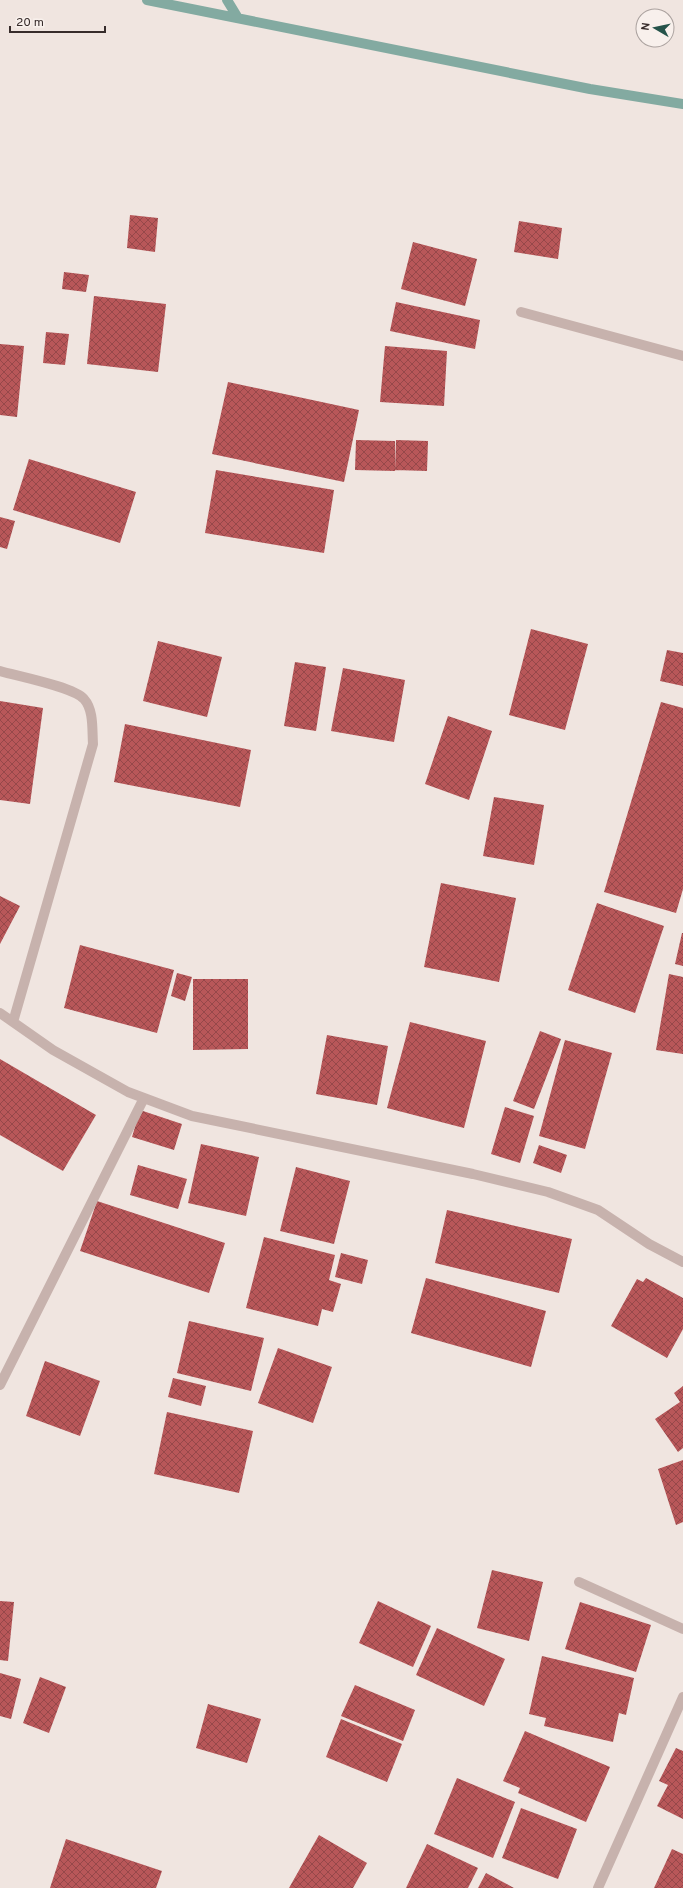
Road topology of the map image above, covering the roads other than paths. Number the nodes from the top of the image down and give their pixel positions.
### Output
1 (522, 312) dead end
2 (683, 356) edge
3 (0, 671) edge
4 (0, 1013) edge
5 (13, 1022) junction
6 (144, 1098) junction
7 (683, 1262) edge
8 (0, 1385) edge
9 (579, 1582) dead end
10 (683, 1629) edge
11 (683, 1697) edge
12 (598, 1888) edge

1 - 2 street
3 - 5 street
4 - 5 street
5 - 6 street
6 - 7 street
6 - 8 street
9 - 10 street
11 - 12 street

